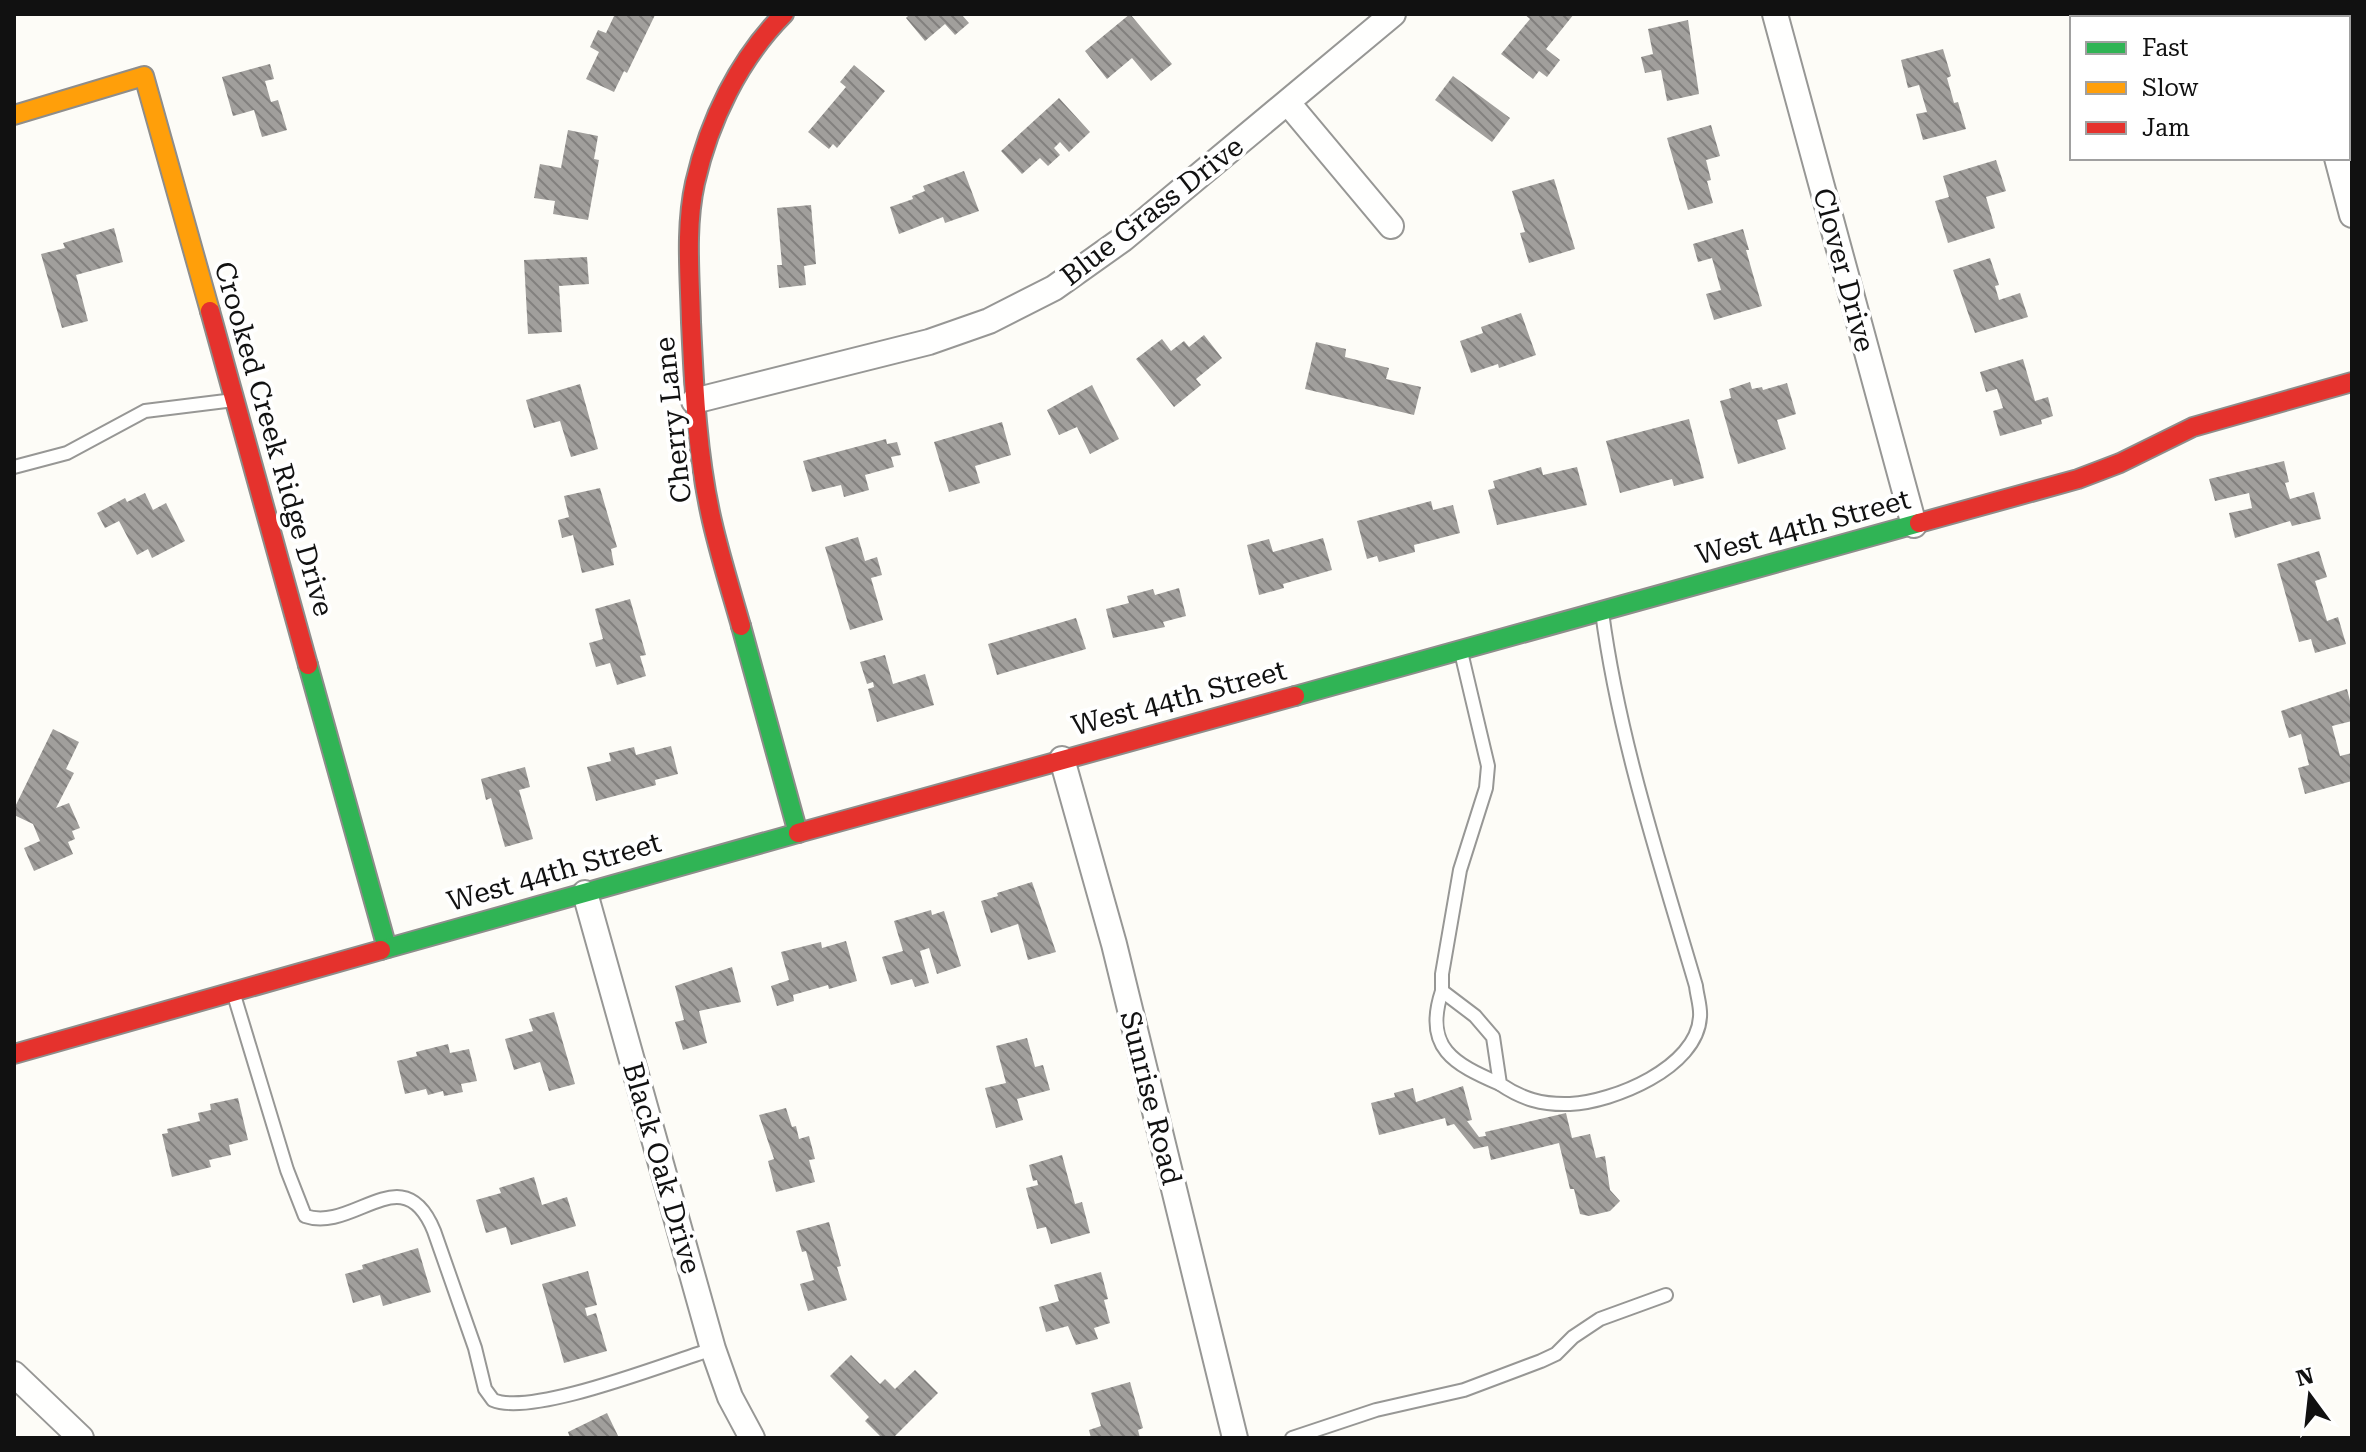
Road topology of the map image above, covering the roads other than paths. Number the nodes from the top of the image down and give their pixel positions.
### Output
1 (784, 14) edge
2 (1393, 14) edge
3 (1775, 14) edge
4 (1288, 103) junction
5 (14, 115) edge
6 (2338, 160) edge
7 (2352, 215) edge
8 (1391, 226) dead end
9 (2352, 382) edge
10 (234, 399) junction
11 (694, 401) junction
12 (14, 467) edge
13 (1914, 525) junction
14 (1602, 612) junction
15 (1461, 651) junction
16 (1062, 759) junction
17 (798, 833) junction
18 (585, 893) junction
19 (387, 948) junction
20 (1442, 991) junction
21 (233, 992) junction
22 (14, 1054) edge
23 (1500, 1084) junction
24 (1666, 1295) dead end
25 (713, 1349) junction
26 (14, 1374) edge
27 (81, 1438) edge
28 (752, 1438) edge
29 (1235, 1438) edge
30 (1292, 1438) edge

1 - 11 street, Cherry Lane
2 - 4 street, Blue Grass Drive
3 - 13 street, Clover Drive
4 - 8 street
4 - 11 street, Blue Grass Drive
5 - 10 street, Crooked Creek Ridge Drive
6 - 7 street
9 - 13 street, West 44th Street
10 - 12 lane
10 - 19 street, Crooked Creek Ridge Drive
11 - 17 street, Cherry Lane
13 - 14 street, West 44th Street
14 - 15 street, West 44th Street
14 - 23 lane
15 - 16 street, West 44th Street
15 - 20 lane
16 - 17 street, West 44th Street
16 - 29 street, Sunrise Road
17 - 18 street, West 44th Street
18 - 19 street, West 44th Street
18 - 25 street, Black Oak Drive
19 - 21 street, West 44th Street
20 - 23 lane
20 - 23 lane
21 - 22 street, West 44th Street
21 - 25 lane
24 - 30 lane
25 - 28 street, Black Oak Drive
26 - 27 street

